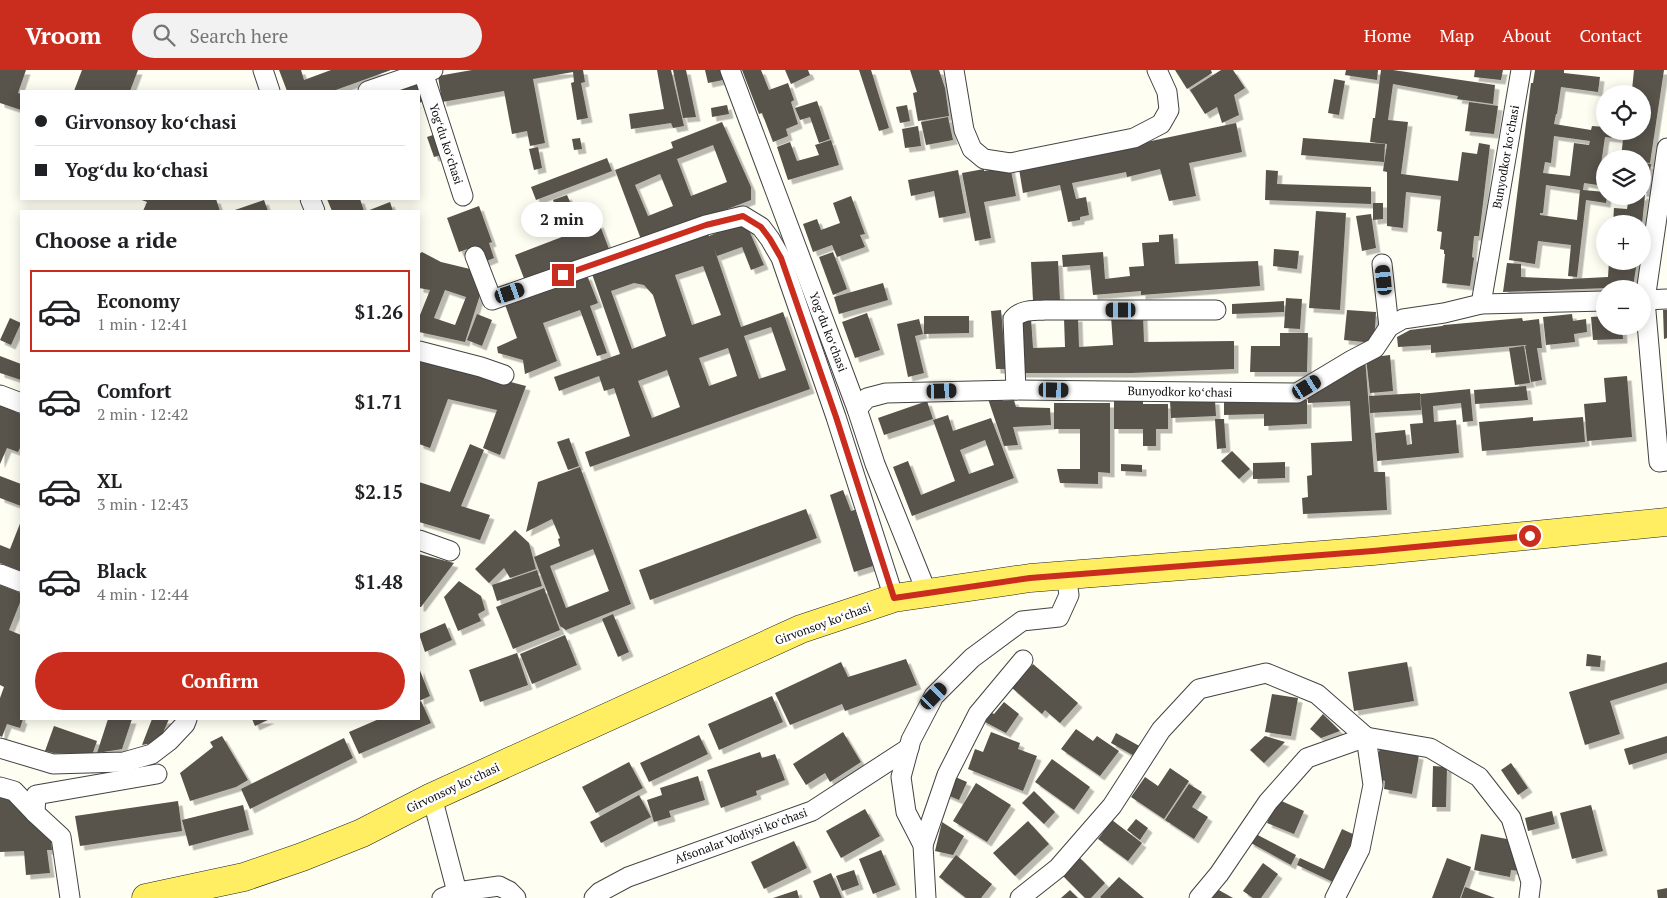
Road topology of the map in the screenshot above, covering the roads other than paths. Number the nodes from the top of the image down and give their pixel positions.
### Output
1 (262, 70) edge
2 (730, 70) edge
3 (954, 70) edge
4 (1156, 70) edge
5 (1521, 70) edge
6 (428, 71) edge
7 (270, 90) edge
8 (371, 90) edge
9 (1667, 148) edge
10 (463, 196) dead end
11 (474, 256) dead end
12 (1382, 264) dead end
13 (1647, 280) edge
14 (1667, 299) edge
15 (1651, 300) edge
16 (1596, 301) edge
17 (1481, 304) junction
18 (1216, 310) dead end
19 (1389, 327) junction
20 (1647, 335) edge
21 (420, 351) edge
22 (504, 375) dead end
23 (1016, 390) junction
24 (0, 396) edge
25 (20, 403) edge
26 (857, 409) junction
27 (1667, 462) edge
28 (1667, 522) edge
29 (420, 540) edge
30 (450, 551) dead end
31 (0, 574) edge
32 (1066, 575) junction
33 (20, 582) edge
34 (927, 593) junction
35 (894, 598) junction
36 (1023, 660) dead end
37 (187, 720) edge
38 (1366, 737) junction
39 (0, 748) edge
40 (909, 748) junction
41 (157, 774) dead end
42 (0, 787) edge
43 (432, 797) junction
44 (35, 814) junction
45 (923, 844) junction
46 (452, 896) edge
47 (70, 898) edge
48 (146, 898) edge
49 (516, 898) edge
50 (594, 898) edge
51 (926, 898) edge
52 (1020, 898) edge
53 (1199, 898) edge
54 (1335, 898) edge
55 (1529, 898) edge

1 - 7 street
2 - 26 street, Yogʻdu koʻchasi
3 - 4 street
5 - 17 street, Bunyodkor koʻchasi
6 - 8 street
6 - 10 street, Yogʻdu koʻchasi
9 - 13 street
11 - 35 street, Yogʻdu koʻchasi
12 - 19 street
14 - 15 street
16 - 17 street
17 - 19 street
18 - 23 street
19 - 23 street, Bunyodkor koʻchasi
20 - 27 street
21 - 22 street
23 - 26 street, Bunyodkor koʻchasi
24 - 25 street
26 - 34 street, Yogʻdu koʻchasi
28 - 32 main road, Girvonsoy koʻchasi
29 - 30 street
31 - 33 street
32 - 34 main road, Girvonsoy koʻchasi
32 - 40 street
34 - 35 main road, Girvonsoy koʻchasi
35 - 43 main road, Girvonsoy koʻchasi
36 - 45 street
37 - 39 street
38 - 52 street
38 - 53 street
38 - 54 street
38 - 55 street
40 - 45 street
40 - 50 street, Afsonalar Vodiysi koʻchasi
41 - 44 street
42 - 44 street
43 - 46 street
43 - 48 main road, Girvonsoy koʻchasi
44 - 47 street
45 - 51 street
46 - 49 street

